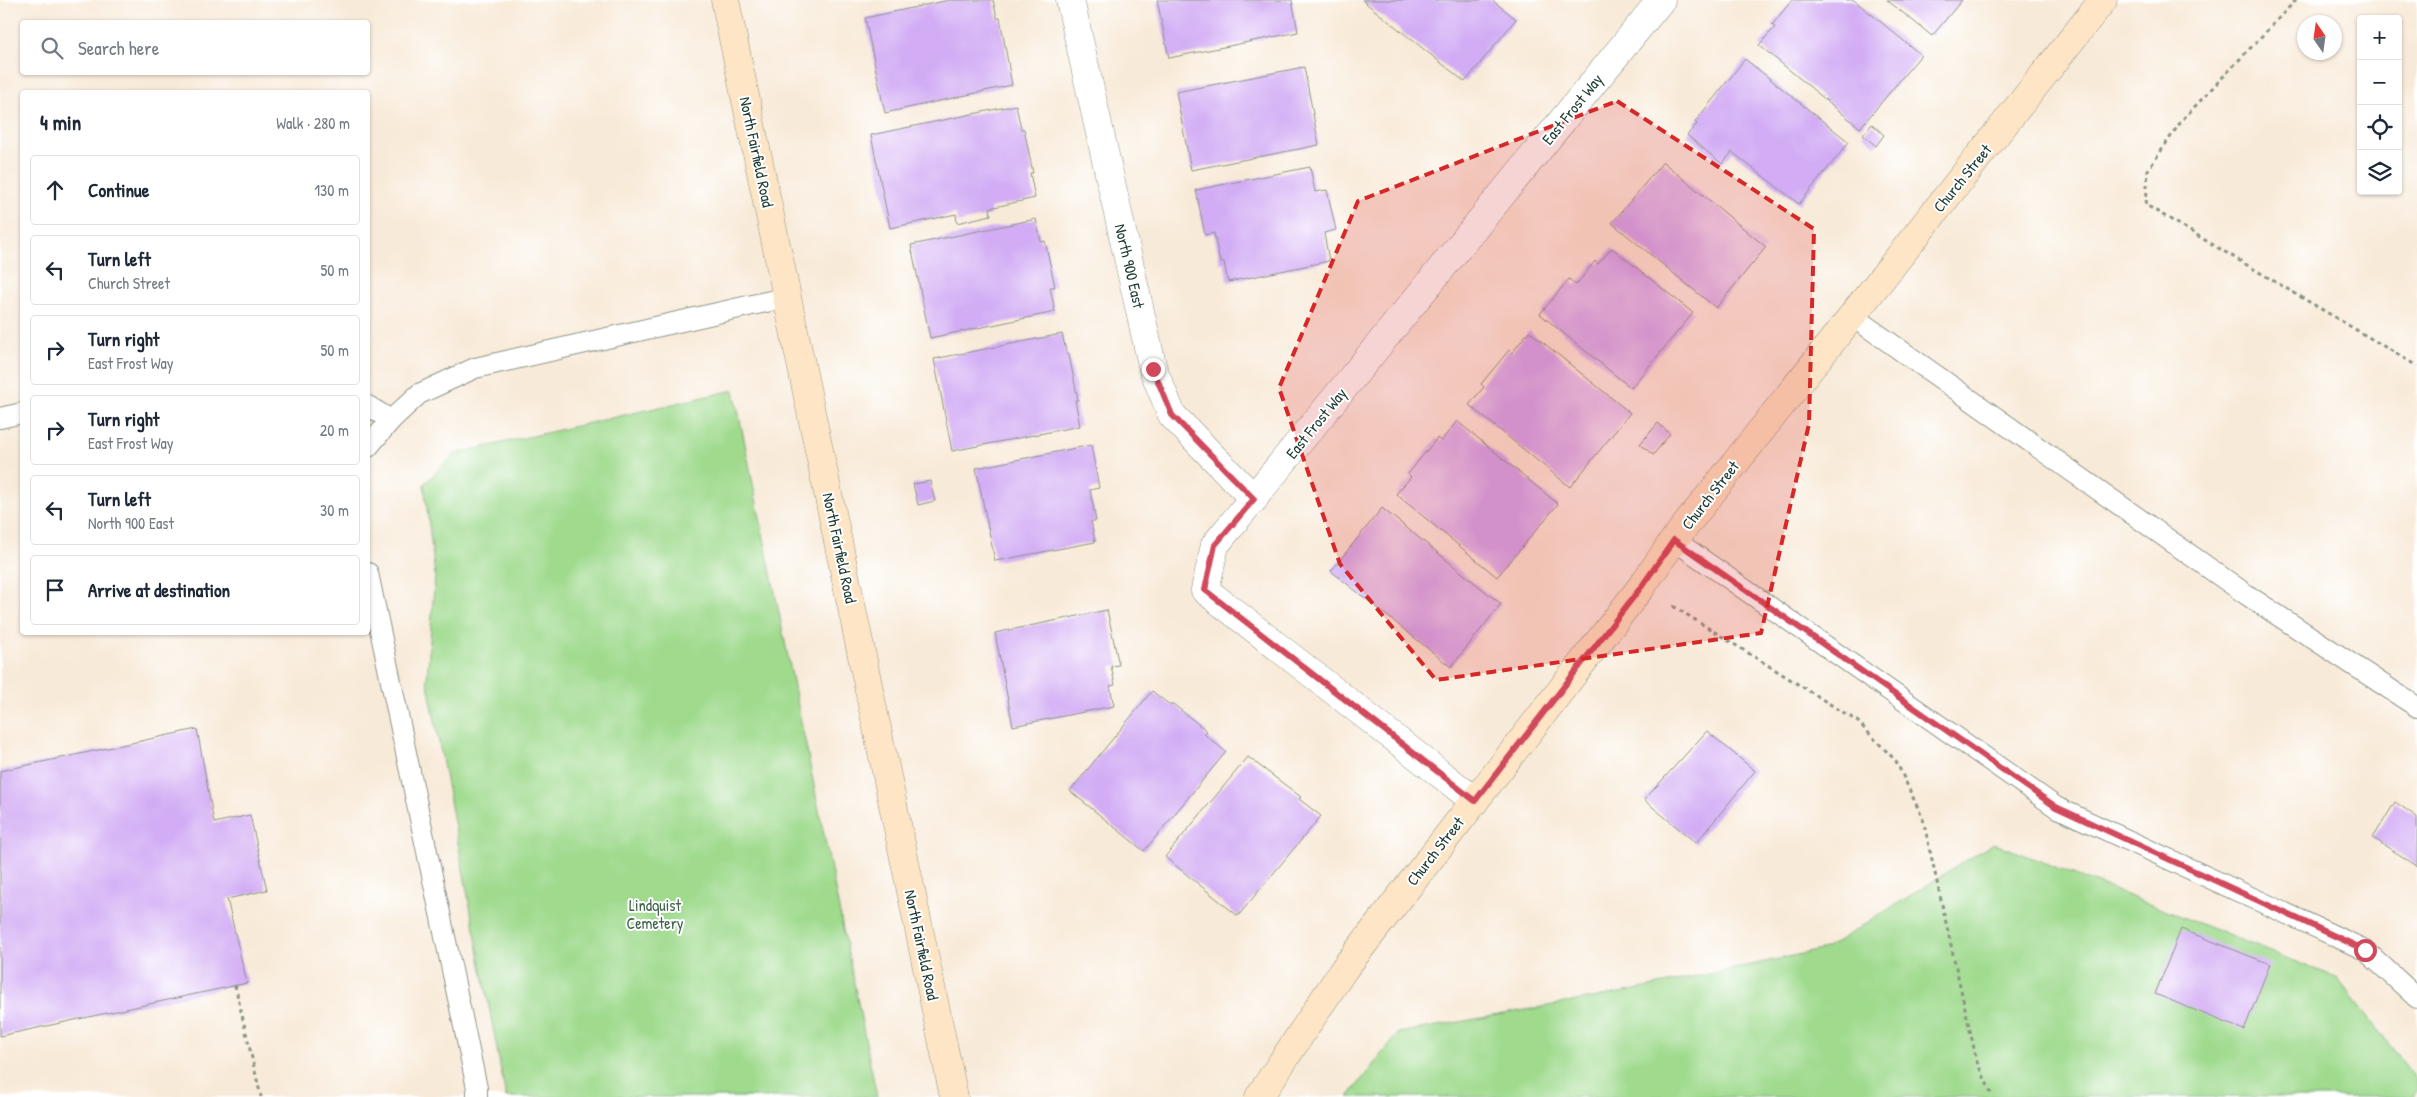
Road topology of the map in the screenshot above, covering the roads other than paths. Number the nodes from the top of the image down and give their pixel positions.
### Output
1 (725, 0) edge
2 (1070, 0) edge
3 (1661, 0) edge
4 (2103, 0) edge
5 (788, 298) junction
6 (1852, 316) junction
7 (370, 407) edge
8 (20, 413) edge
9 (0, 418) edge
10 (391, 420) junction
11 (370, 445) edge
12 (1254, 499) junction
13 (1674, 540) junction
14 (370, 582) edge
15 (2417, 708) edge
16 (1475, 801) junction
17 (2417, 998) edge
18 (477, 1097) edge
19 (954, 1097) edge
20 (1259, 1097) edge

1 - 5 street, North Fairfield Road
2 - 12 street, North 900 East
3 - 12 street, East Frost Way
4 - 6 street, Church Street
5 - 10 lane
5 - 19 street, North Fairfield Road
6 - 13 street, Church Street
6 - 15 lane
7 - 10 lane
8 - 9 lane
10 - 11 lane
12 - 16 street, East Frost Way
13 - 16 street, Church Street
13 - 17 lane
14 - 18 lane
16 - 20 street, Church Street

